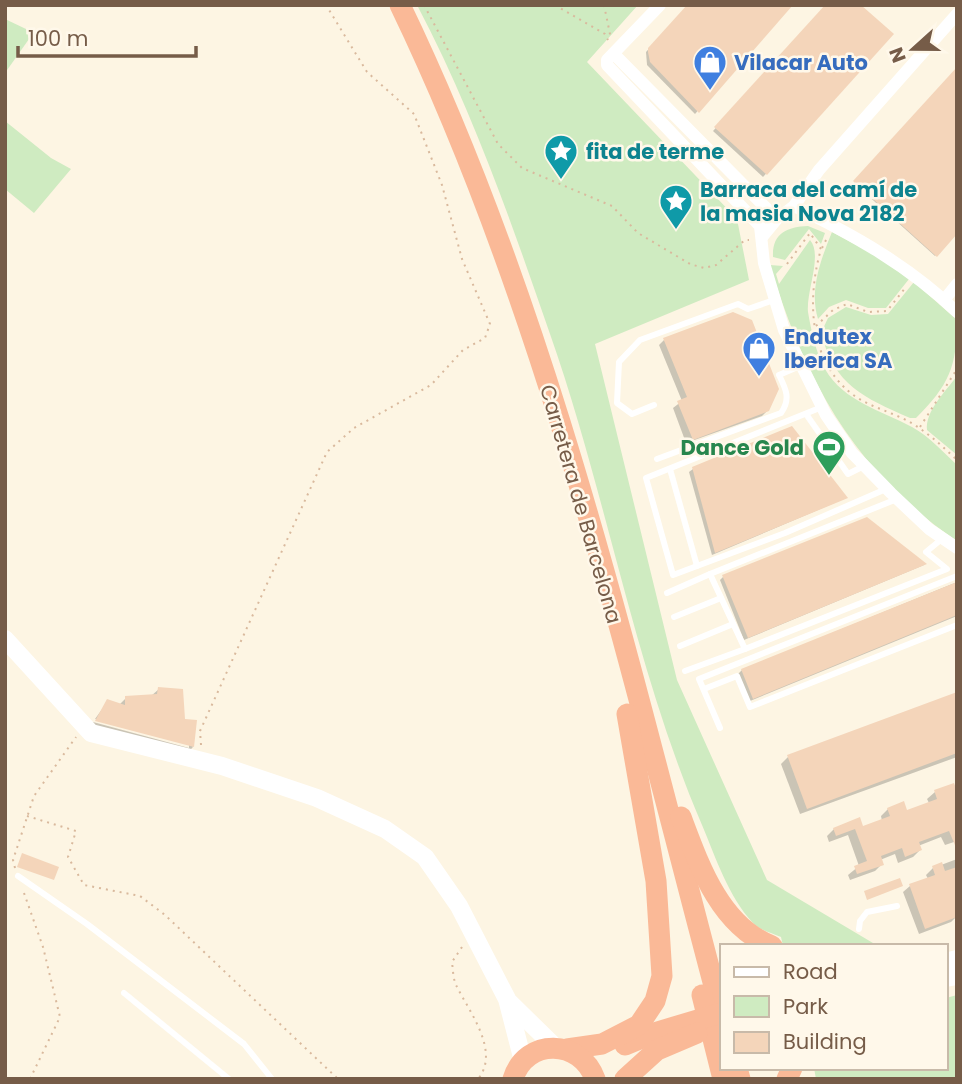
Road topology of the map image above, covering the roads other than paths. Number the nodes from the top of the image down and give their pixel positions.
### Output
1 (400, 5) edge
2 (660, 5) edge
3 (957, 14) edge
4 (614, 54) junction
5 (794, 206) junction
6 (777, 219) junction
7 (762, 239) junction
8 (957, 284) edge
9 (774, 300) junction
10 (944, 300) junction
11 (957, 312) edge
12 (534, 342) junction
13 (800, 366) junction
14 (654, 405) dead end
15 (822, 407) junction
16 (806, 414) junction
17 (657, 459) dead end
18 (864, 466) junction
19 (670, 469) junction
20 (887, 489) junction
21 (897, 499) junction
22 (943, 538) junction
23 (957, 548) edge
24 (697, 566) junction
25 (710, 574) junction
26 (957, 576) edge
27 (667, 593) dead end
28 (721, 598) junction
29 (674, 617) dead end
30 (733, 624) junction
31 (957, 625) edge
32 (5, 639) edge
33 (680, 646) dead end
34 (745, 649) junction
35 (685, 671) dead end
36 (704, 689) junction
37 (644, 726) junction
38 (720, 728) dead end
39 (635, 754) junction
40 (18, 876) dead end
41 (897, 906) dead end
42 (859, 929) dead end
43 (768, 944) edge
44 (124, 993) dead end
45 (507, 999) junction
46 (720, 1007) edge
47 (720, 1015) edge
48 (720, 1025) edge
49 (692, 1031) junction
50 (567, 1051) junction
51 (720, 1068) edge
52 (518, 1070) edge
53 (229, 1079) edge
54 (272, 1079) edge
55 (595, 1079) edge
56 (607, 1079) edge
57 (625, 1079) edge

1 - 12 highway, Carretera de Barcelona
2 - 4 street
3 - 5 street
4 - 6 street
4 - 7 street
5 - 6 street
5 - 10 street
6 - 7 street
7 - 9 street
8 - 10 street
9 - 13 street
9 - 14 lane
10 - 11 street
12 - 37 highway, Carretera de Barcelona
12 - 39 highway
13 - 15 street
13 - 17 lane
15 - 16 lane
15 - 18 street
16 - 18 lane
16 - 19 lane
18 - 20 street
19 - 24 lane
19 - 24 lane
20 - 21 street
20 - 24 lane
21 - 22 street
21 - 25 lane
22 - 23 street
22 - 34 lane
25 - 27 lane
25 - 28 lane
26 - 36 lane
28 - 29 lane
28 - 30 lane
30 - 33 lane
30 - 34 lane
31 - 36 lane
32 - 45 street
34 - 35 lane
36 - 38 lane
37 - 43 highway
37 - 46 highway, Carretera de Barcelona
39 - 50 highway
39 - 51 highway
40 - 54 lane
41 - 42 lane
44 - 53 lane
45 - 50 street
45 - 52 street
47 - 49 highway
48 - 49 highway
49 - 50 highway
49 - 56 highway
49 - 57 highway
50 - 52 highway
50 - 55 highway

